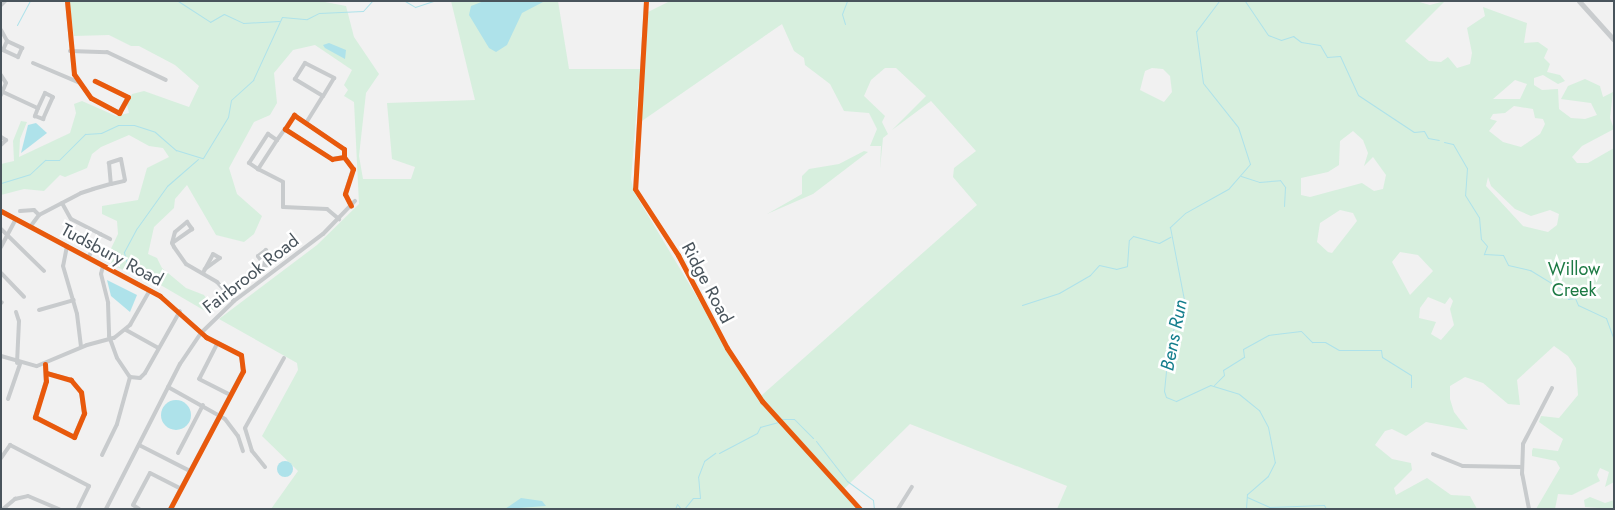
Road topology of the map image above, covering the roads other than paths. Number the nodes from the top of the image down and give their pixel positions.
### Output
1 (67, 1) edge
2 (646, 1) edge
3 (1579, 1) edge
4 (1, 30) edge
5 (1614, 40) edge
6 (7, 41) junction
7 (70, 51) junction
8 (33, 63) dead end
9 (1, 75) edge
10 (166, 80) dead end
11 (95, 81) dead end
12 (78, 82) junction
13 (2, 94) edge
14 (323, 96) junction
15 (38, 108) junction
16 (306, 123) junction
17 (285, 128) junction
18 (1, 137) edge
19 (277, 140) junction
20 (1, 145) edge
21 (344, 157) junction
22 (258, 170) junction
23 (111, 184) junction
24 (355, 202) dead end
25 (62, 203) junction
26 (352, 206) junction
27 (1, 211) edge
28 (20, 211) dead end
29 (39, 215) junction
30 (16, 219) junction
31 (340, 219) junction
32 (30, 226) junction
33 (1, 229) edge
34 (8, 234) junction
35 (100, 234) junction
36 (110, 239) dead end
37 (172, 243) junction
38 (67, 246) junction
39 (1, 247) edge
40 (88, 258) junction
41 (104, 266) junction
42 (265, 266) dead end
43 (44, 271) dead end
44 (1, 273) edge
45 (150, 290) junction
46 (229, 293) junction
47 (24, 297) dead end
48 (74, 300) junction
49 (234, 300) junction
50 (39, 310) dead end
51 (16, 312) dead end
52 (180, 312) junction
53 (126, 330) junction
54 (201, 333) junction
55 (110, 340) junction
56 (217, 344) junction
57 (81, 347) junction
58 (158, 348) junction
59 (1, 356) edge
60 (284, 358) dead end
61 (19, 363) junction
62 (45, 364) junction
63 (47, 373) junction
64 (130, 377) junction
65 (168, 387) junction
66 (1552, 388) dead end
67 (230, 395) junction
68 (8, 399) dead end
69 (203, 406) junction
70 (220, 415) junction
71 (246, 432) junction
72 (238, 436) junction
73 (139, 445) junction
74 (243, 451) dead end
75 (178, 453) dead end
76 (1433, 454) dead end
77 (102, 455) dead end
78 (1, 458) edge
79 (265, 467) dead end
80 (1522, 467) junction
81 (190, 471) junction
82 (912, 487) dead end
83 (181, 489) junction
84 (3, 509) edge
85 (59, 509) edge
86 (78, 509) edge
87 (106, 509) edge
88 (139, 509) edge
89 (170, 509) edge
90 (860, 509) edge
91 (898, 509) edge
92 (1529, 509) edge

1 - 7 street
2 - 90 street, Ridge Road
3 - 5 street
4 - 6 street
6 - 6 street
7 - 10 street
7 - 12 street
8 - 12 street
9 - 13 street
11 - 12 street
13 - 15 street
14 - 14 street
14 - 16 street
15 - 15 street
16 - 17 street
16 - 21 street
17 - 19 street
17 - 21 street
18 - 20 street
19 - 22 street
19 - 22 street
21 - 26 street
22 - 31 street
23 - 23 street
23 - 25 street
24 - 26 street, Fairbrook Road
25 - 29 street
25 - 35 street
26 - 31 street, Fairbrook Road
27 - 30 street, Tudsbury Road
28 - 29 street
29 - 32 street
30 - 32 street, Tudsbury Road
30 - 34 street
31 - 49 street, Fairbrook Road
32 - 38 street, Tudsbury Road
33 - 34 street
34 - 39 street
34 - 43 street
35 - 36 street
35 - 40 street
37 - 37 street
37 - 46 street
38 - 40 street, Tudsbury Road
38 - 48 street
40 - 41 street, Tudsbury Road
41 - 45 street, Tudsbury Road
41 - 55 street
42 - 46 street
44 - 47 street
45 - 52 street, Tudsbury Road
45 - 53 street
46 - 49 street
48 - 50 street
48 - 57 street
49 - 54 street, Fairbrook Road
51 - 61 street
52 - 54 street, Tudsbury Road
52 - 58 street
53 - 55 street
53 - 58 street
54 - 56 street, Tudsbury Road
54 - 65 street, Fairbrook Road
55 - 57 street
55 - 64 street
56 - 67 street, Tudsbury Road
56 - 67 street
57 - 62 street
58 - 64 street
59 - 61 street
60 - 71 street
61 - 62 street
61 - 68 street
62 - 63 street
63 - 63 street
64 - 77 street
65 - 69 street
65 - 73 street, Fairbrook Road
66 - 80 street
67 - 70 street
69 - 70 street
69 - 75 street
70 - 72 street
70 - 81 street
71 - 72 street
71 - 79 street
72 - 74 street
73 - 81 street
73 - 87 street, Fairbrook Road
76 - 80 street
78 - 86 street
80 - 92 street
81 - 83 street
82 - 91 street
83 - 88 street
83 - 89 street
84 - 85 street

